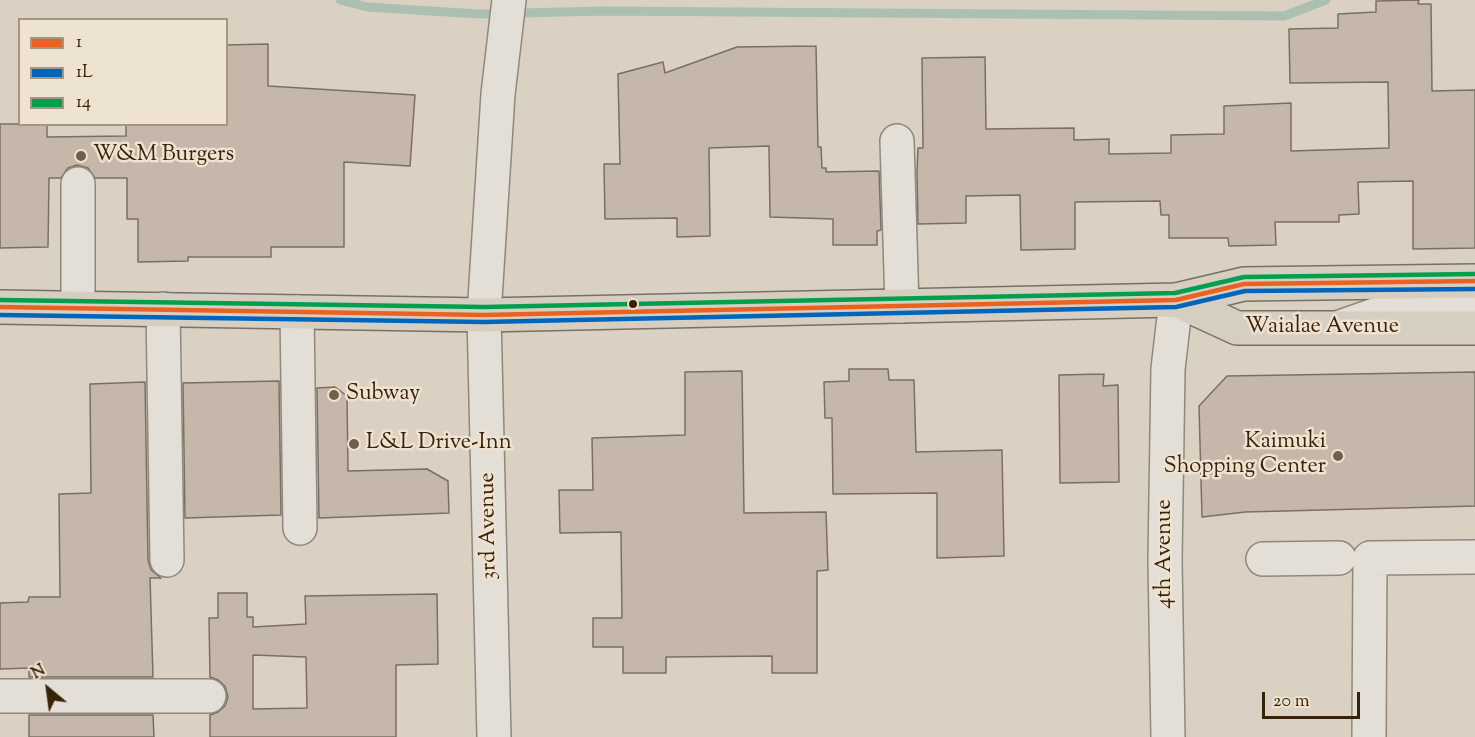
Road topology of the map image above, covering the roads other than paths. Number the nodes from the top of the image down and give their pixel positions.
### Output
1 (509, 0) edge
2 (897, 141) dead end
3 (78, 184) dead end
4 (1475, 280) edge
5 (1176, 300) junction
6 (1475, 303) edge
7 (899, 306) junction
8 (0, 307) edge
9 (78, 308) junction
10 (164, 309) junction
11 (297, 312) junction
12 (484, 315) junction
13 (1475, 328) edge
14 (1333, 329) junction
15 (300, 528) dead end
16 (1475, 557) edge
17 (1355, 558) junction
18 (1263, 559) dead end
19 (167, 560) dead end
20 (0, 696) edge
21 (210, 696) dead end
22 (494, 737) edge
23 (1168, 737) edge
24 (1369, 737) edge

1 - 12 street, 3rd Avenue
2 - 7 street
3 - 9 street
4 - 5 main road, Waialae Avenue
5 - 7 main road, Waialae Avenue
5 - 14 main road, Waialae Avenue
5 - 23 street, 4th Avenue
6 - 14 street
7 - 12 main road, Waialae Avenue
8 - 9 main road, Waialae Avenue
9 - 10 main road, Waialae Avenue
10 - 11 main road, Waialae Avenue
10 - 19 street
11 - 12 main road, Waialae Avenue
11 - 15 street
12 - 22 street, 3rd Avenue
13 - 14 main road, Waialae Avenue
16 - 17 street
17 - 18 street
17 - 24 street
20 - 21 street

